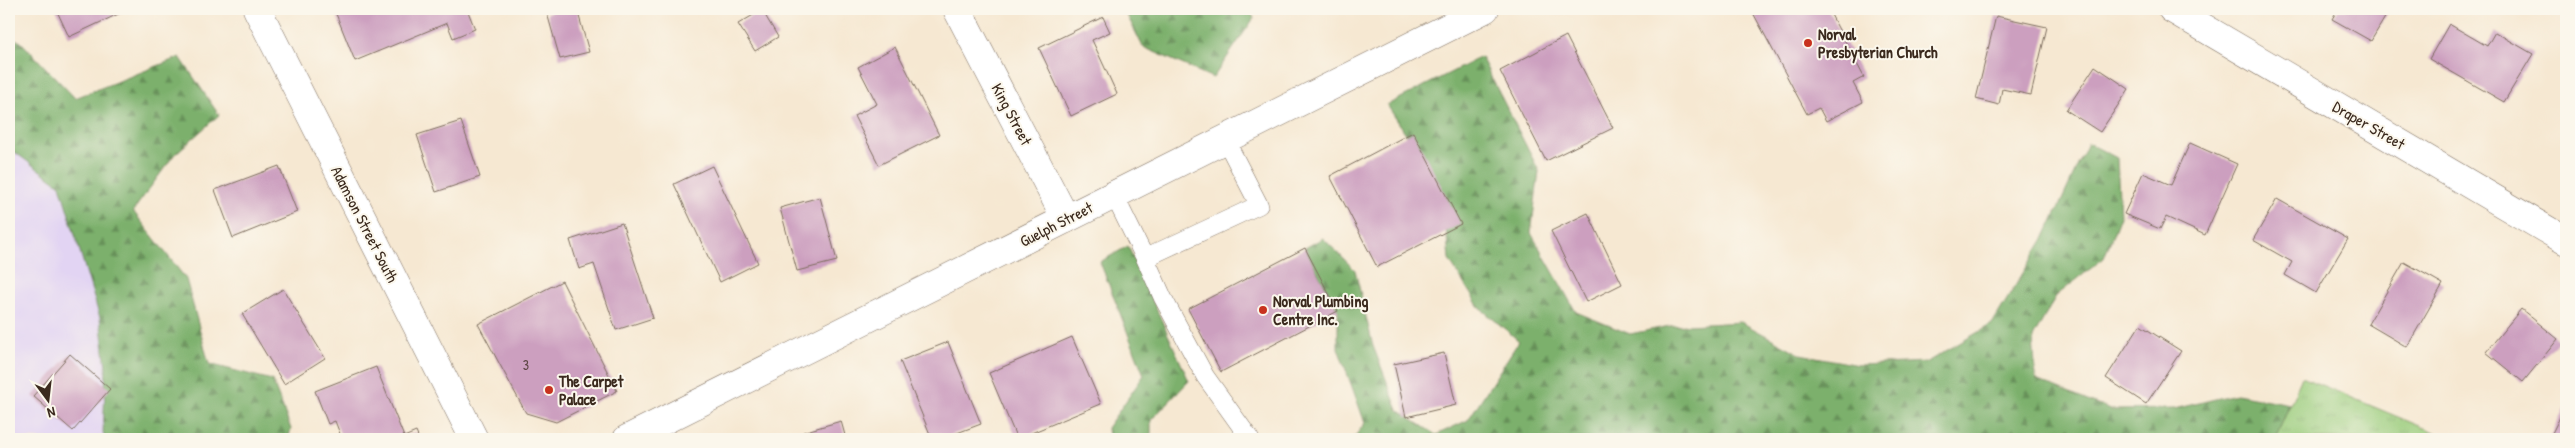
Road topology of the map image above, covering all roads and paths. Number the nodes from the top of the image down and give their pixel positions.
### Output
1 (957, 9) edge
2 (1485, 9) edge
3 (2172, 9) edge
4 (259, 10) edge
5 (1225, 139) junction
6 (1114, 195) junction
7 (1066, 219) junction
8 (2566, 241) edge
9 (1145, 258) junction
10 (474, 439) edge
11 (627, 439) edge
12 (1250, 439) edge

1 - 7 main road, King Street
2 - 5 main road, Guelph Street
3 - 8 main road, Draper Street
4 - 10 main road, Adamson Street South
5 - 6 main road, Guelph Street
5 - 9 lane
6 - 7 main road, Guelph Street
6 - 9 lane
7 - 11 main road, Guelph Street
9 - 12 lane

